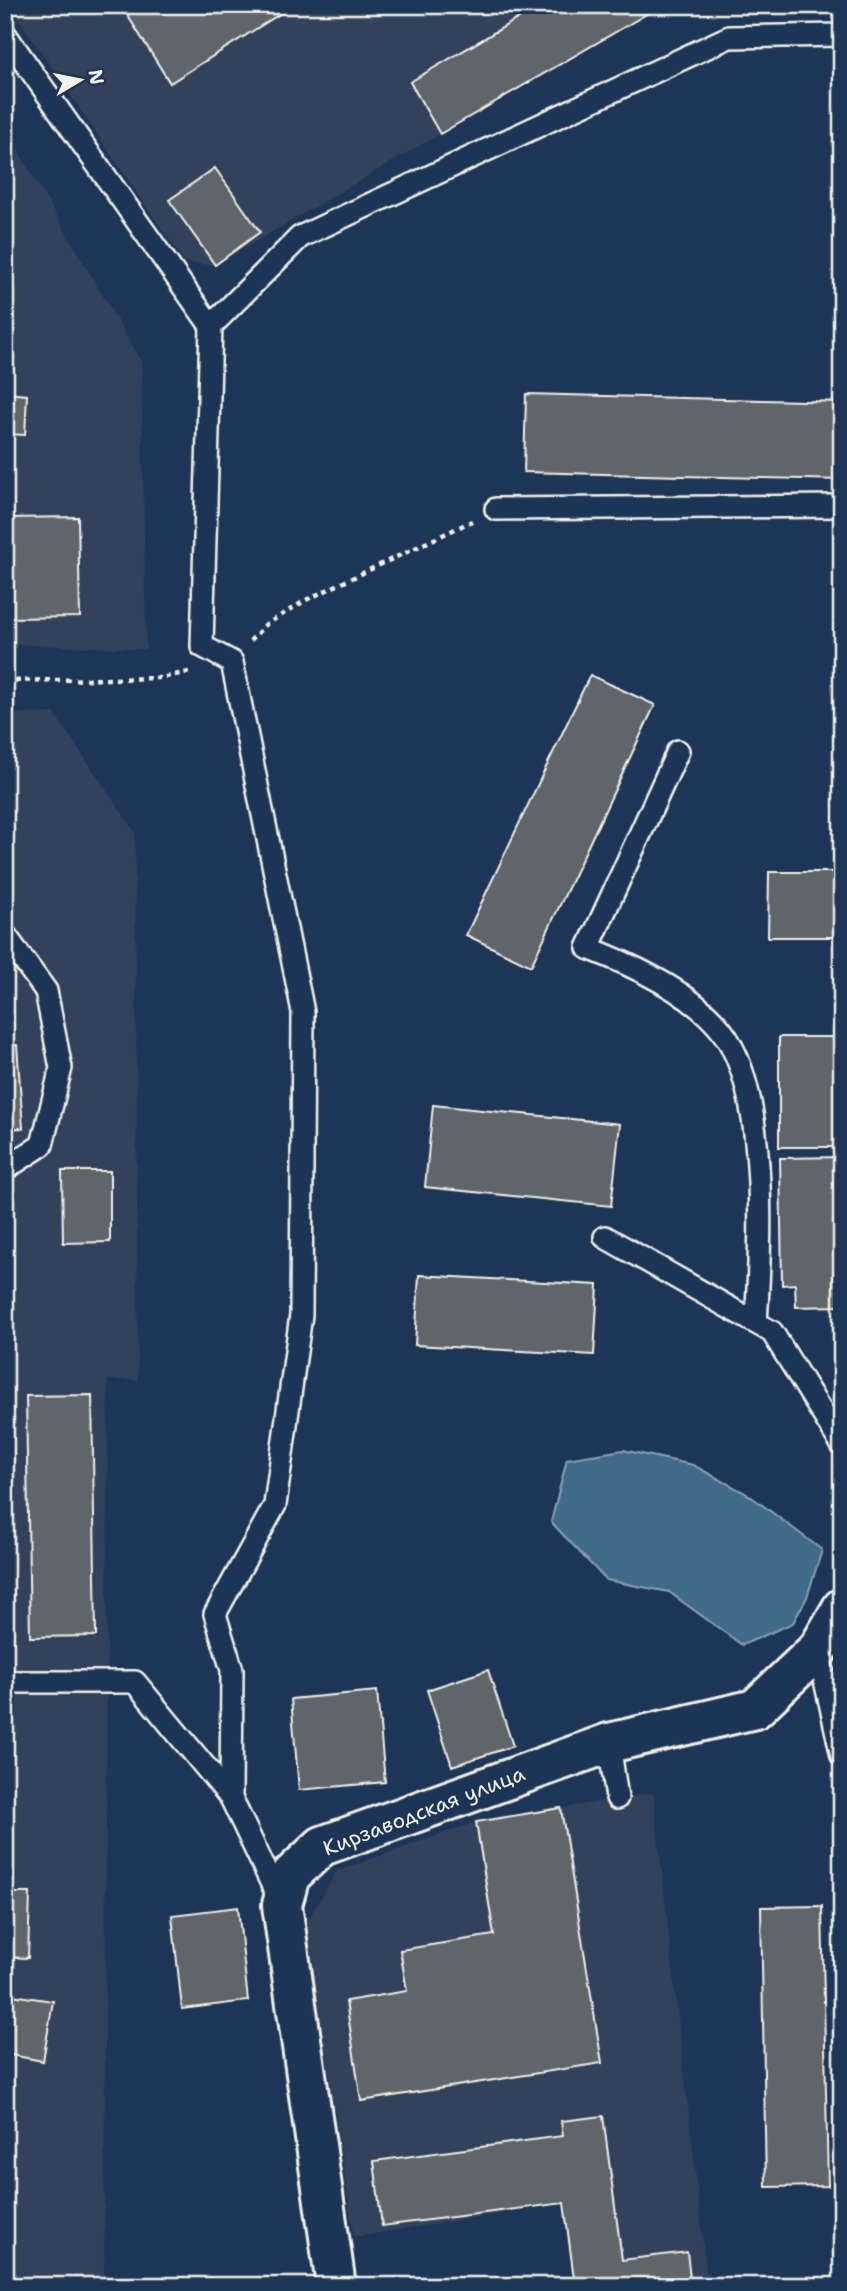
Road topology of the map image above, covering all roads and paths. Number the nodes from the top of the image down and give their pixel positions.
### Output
1 (5, 34) edge
2 (842, 35) edge
3 (211, 326) junction
4 (842, 506) edge
5 (496, 509) joint
6 (232, 662) junction
7 (5, 681) edge
8 (678, 751) dead end
9 (5, 934) edge
10 (5, 1169) edge
11 (605, 1237) dead end
12 (756, 1323) junction
13 (842, 1445) edge
14 (842, 1608) edge
15 (818, 1649) junction
16 (5, 1682) edge
17 (609, 1743) junction
18 (842, 1756) edge
19 (231, 1798) junction
20 (617, 1798) dead end
21 (282, 1905) junction
22 (336, 2286) edge

1 - 3 lane
2 - 3 lane
3 - 6 lane
4 - 5 lane
5 - 6 path
6 - 7 path
6 - 19 lane
8 - 12 lane
9 - 10 lane
11 - 12 lane
12 - 13 lane
14 - 15 street, Кирзаводская улица
15 - 17 street, Кирзаводская улица
15 - 18 lane
16 - 19 lane
17 - 20 lane
17 - 21 street, Кирзаводская улица
19 - 21 lane
21 - 22 street, Кирзаводская улица

